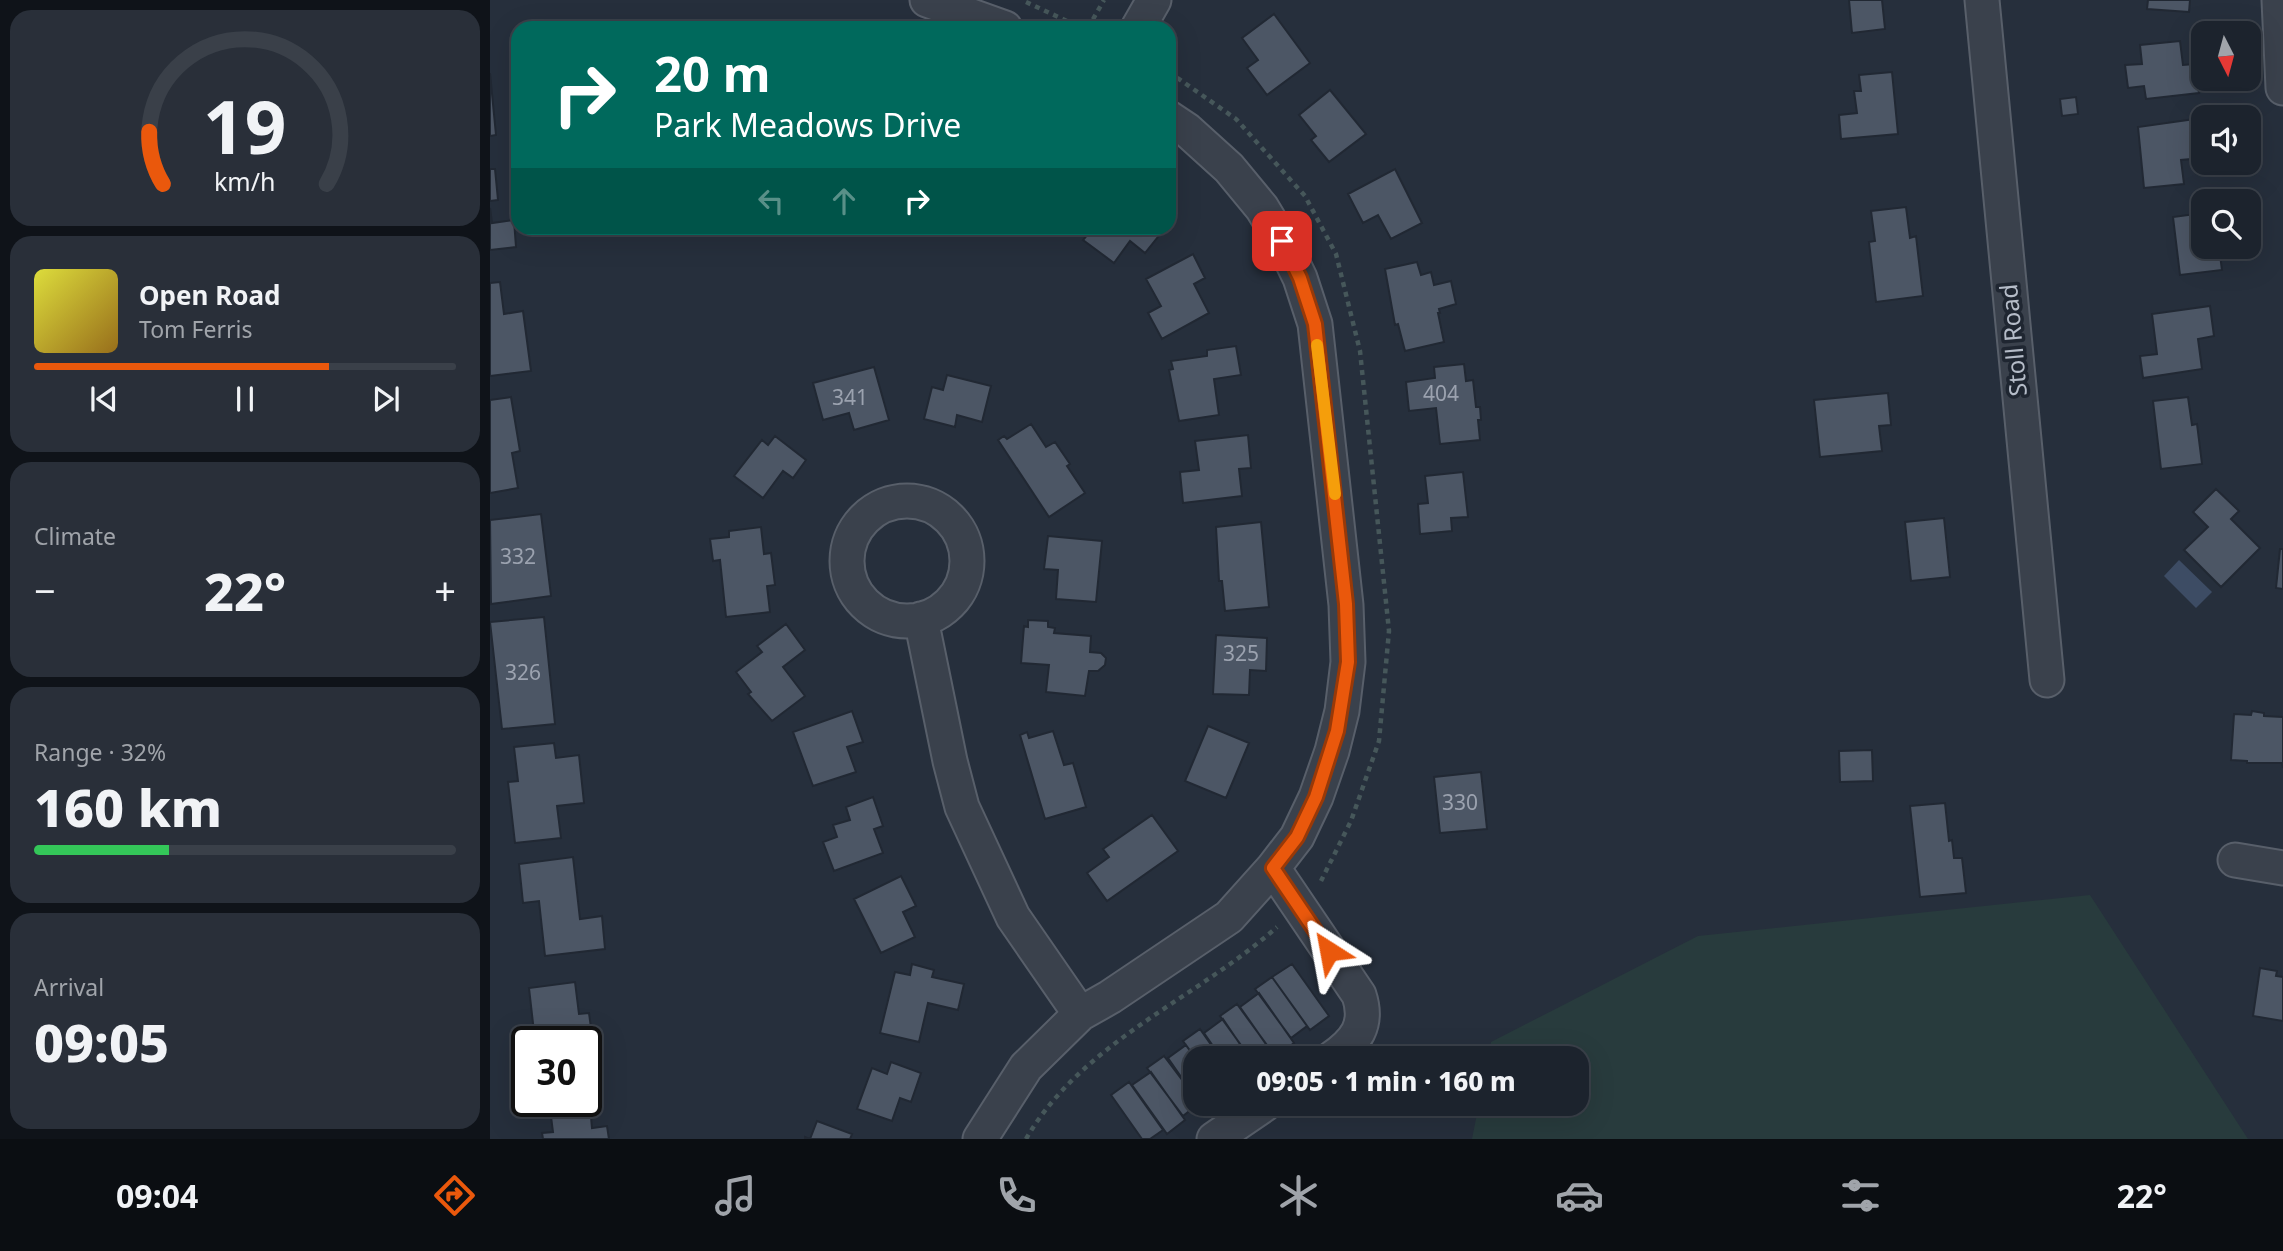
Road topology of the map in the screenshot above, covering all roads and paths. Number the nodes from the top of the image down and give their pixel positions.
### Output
1 (928, 0) edge
2 (1022, 0) edge
3 (1104, 0) edge
4 (1154, 0) edge
5 (1982, 0) edge
6 (2278, 0) edge
7 (986, 21) edge
8 (1067, 21) edge
9 (1092, 21) edge
10 (1142, 21) edge
11 (1176, 77) edge
12 (2283, 88) edge
13 (1176, 122) edge
14 (921, 619) dead end
15 (2047, 680) dead end
16 (2235, 860) dead end
17 (1273, 868) junction
18 (2283, 868) edge
19 (1300, 907) junction
20 (1080, 1014) junction
21 (1344, 1046) edge
22 (1248, 1116) edge
23 (980, 1139) edge
24 (1027, 1139) edge
25 (1214, 1139) edge

1 - 7 street
2 - 8 path
3 - 9 path
4 - 10 street
5 - 15 street, Stoll Road
6 - 12 street
11 - 19 path
13 - 17 street
14 - 20 street
16 - 18 street
17 - 19 street
17 - 20 street
19 - 21 street
19 - 24 path
20 - 23 street
22 - 25 street

